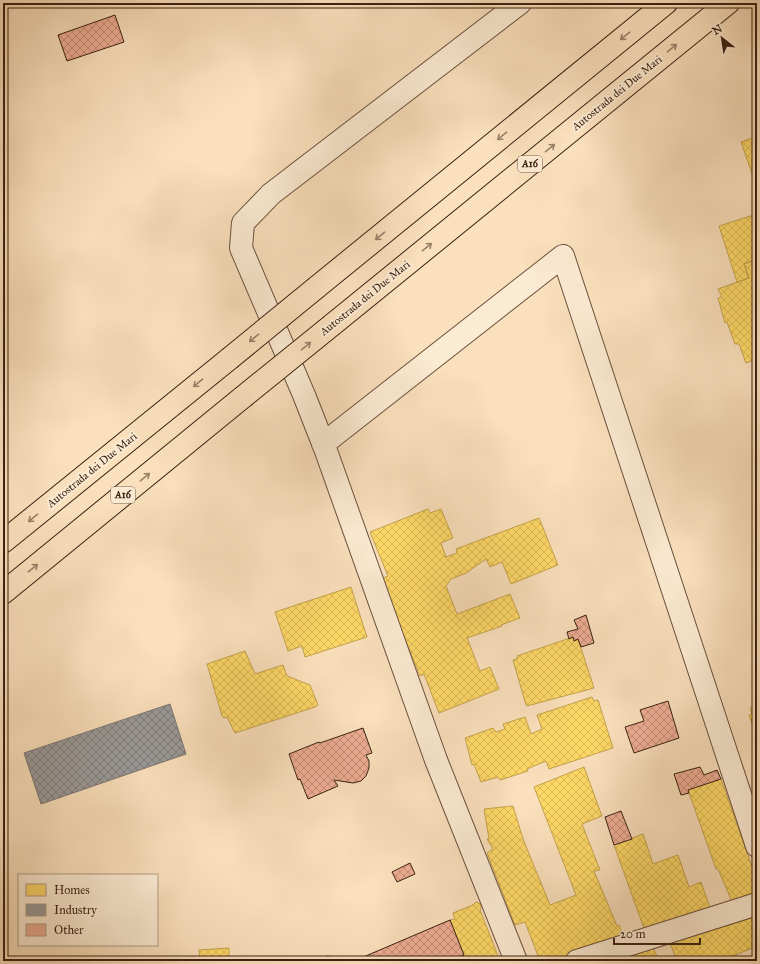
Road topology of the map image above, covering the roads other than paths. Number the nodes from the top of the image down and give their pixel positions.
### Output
1 (520, 3) edge
2 (666, 3) edge
3 (728, 3) edge
4 (323, 444) junction
5 (3, 542) edge
6 (3, 593) edge
7 (757, 846) edge
8 (757, 904) edge
9 (516, 961) edge
10 (577, 961) edge

1 - 4 street
2 -> 5 highway, Autostrada dei Due Mari, bridge
6 -> 3 highway, Autostrada dei Due Mari / A16, bridge
4 - 7 street
4 - 9 street
8 - 10 street

